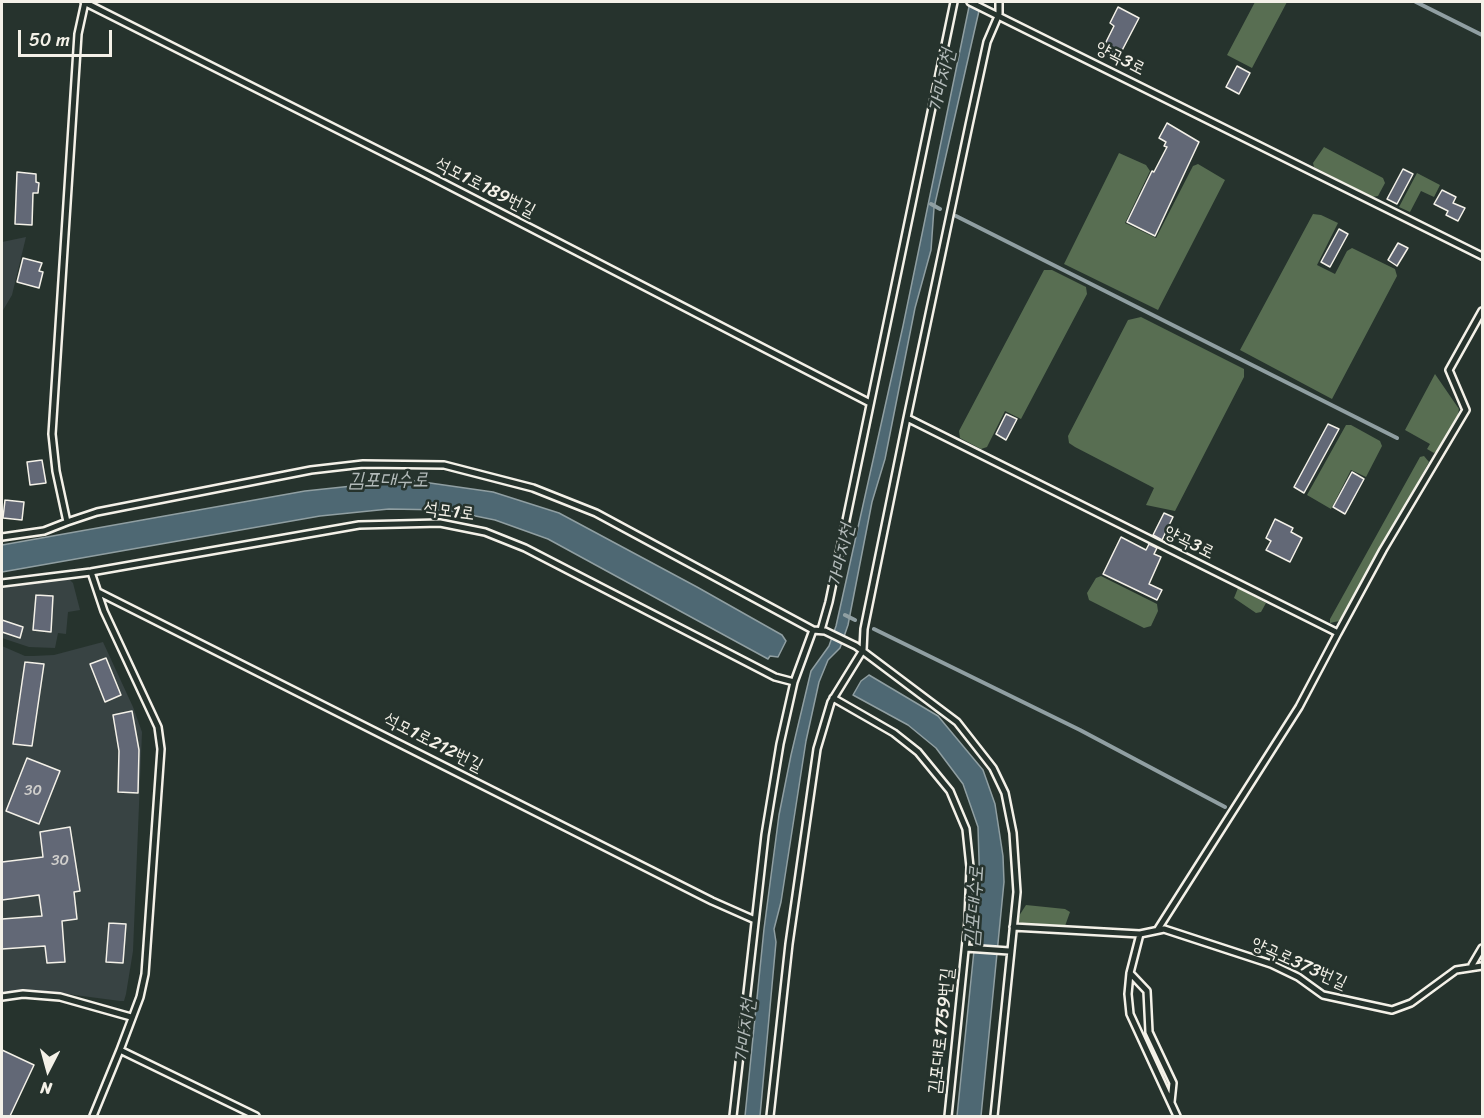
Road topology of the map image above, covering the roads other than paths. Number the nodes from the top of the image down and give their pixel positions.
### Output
1 (85, 2) edge
2 (954, 2) edge
3 (970, 2) edge
4 (999, 2) edge
5 (997, 14) junction
6 (1482, 256) edge
7 (1482, 311) edge
8 (870, 403) junction
9 (908, 418) junction
10 (67, 522) junction
11 (2, 537) edge
12 (91, 572) junction
13 (2, 583) edge
14 (98, 592) junction
15 (813, 630) junction
16 (823, 631) junction
17 (1338, 633) junction
18 (862, 650) junction
19 (794, 682) junction
20 (833, 698) junction
21 (755, 920) junction
22 (1013, 927) junction
23 (1158, 929) junction
24 (1140, 934) junction
25 (969, 948) junction
26 (1482, 948) edge
27 (1006, 951) junction
28 (1472, 965) junction
29 (1482, 966) edge
30 (1130, 973) junction
31 (2, 997) edge
32 (131, 1017) junction
33 (120, 1050) junction
34 (1171, 1102) junction
35 (93, 1116) edge
36 (256, 1116) edge
37 (733, 1116) edge
38 (771, 1116) edge
39 (948, 1116) edge
40 (994, 1116) edge
41 (1177, 1116) edge

1 - 8 lane, 석모1로189번길
1 - 10 lane, 석모1로189번길
2 - 8 lane
3 - 5 lane, 양곡3로
4 - 5 lane
5 - 6 lane, 양곡3로
5 - 9 lane
7 - 17 lane
8 - 16 lane
9 - 17 lane, 양곡3로
9 - 18 lane
10 - 11 lane
10 - 15 lane
12 - 13 lane, 석모1로
12 - 14 lane
12 - 19 lane, 석모1로
14 - 21 lane, 석모1로212번길
14 - 32 lane
15 - 16 lane
15 - 19 lane
16 - 18 lane
17 - 23 lane
18 - 20 lane
18 - 22 lane
19 - 21 lane
20 - 25 lane, 김포대로1759번길
20 - 38 lane
21 - 37 lane
22 - 24 lane
22 - 27 lane
23 - 24 lane
23 - 28 lane, 양곡로373번길
24 - 30 lane
25 - 27 lane
25 - 39 lane, 김포대로1759번길
26 - 28 lane
27 - 40 lane
28 - 29 lane
30 - 34 lane
30 - 34 lane
31 - 32 lane
32 - 33 lane
33 - 35 lane
33 - 36 lane
34 - 41 lane

